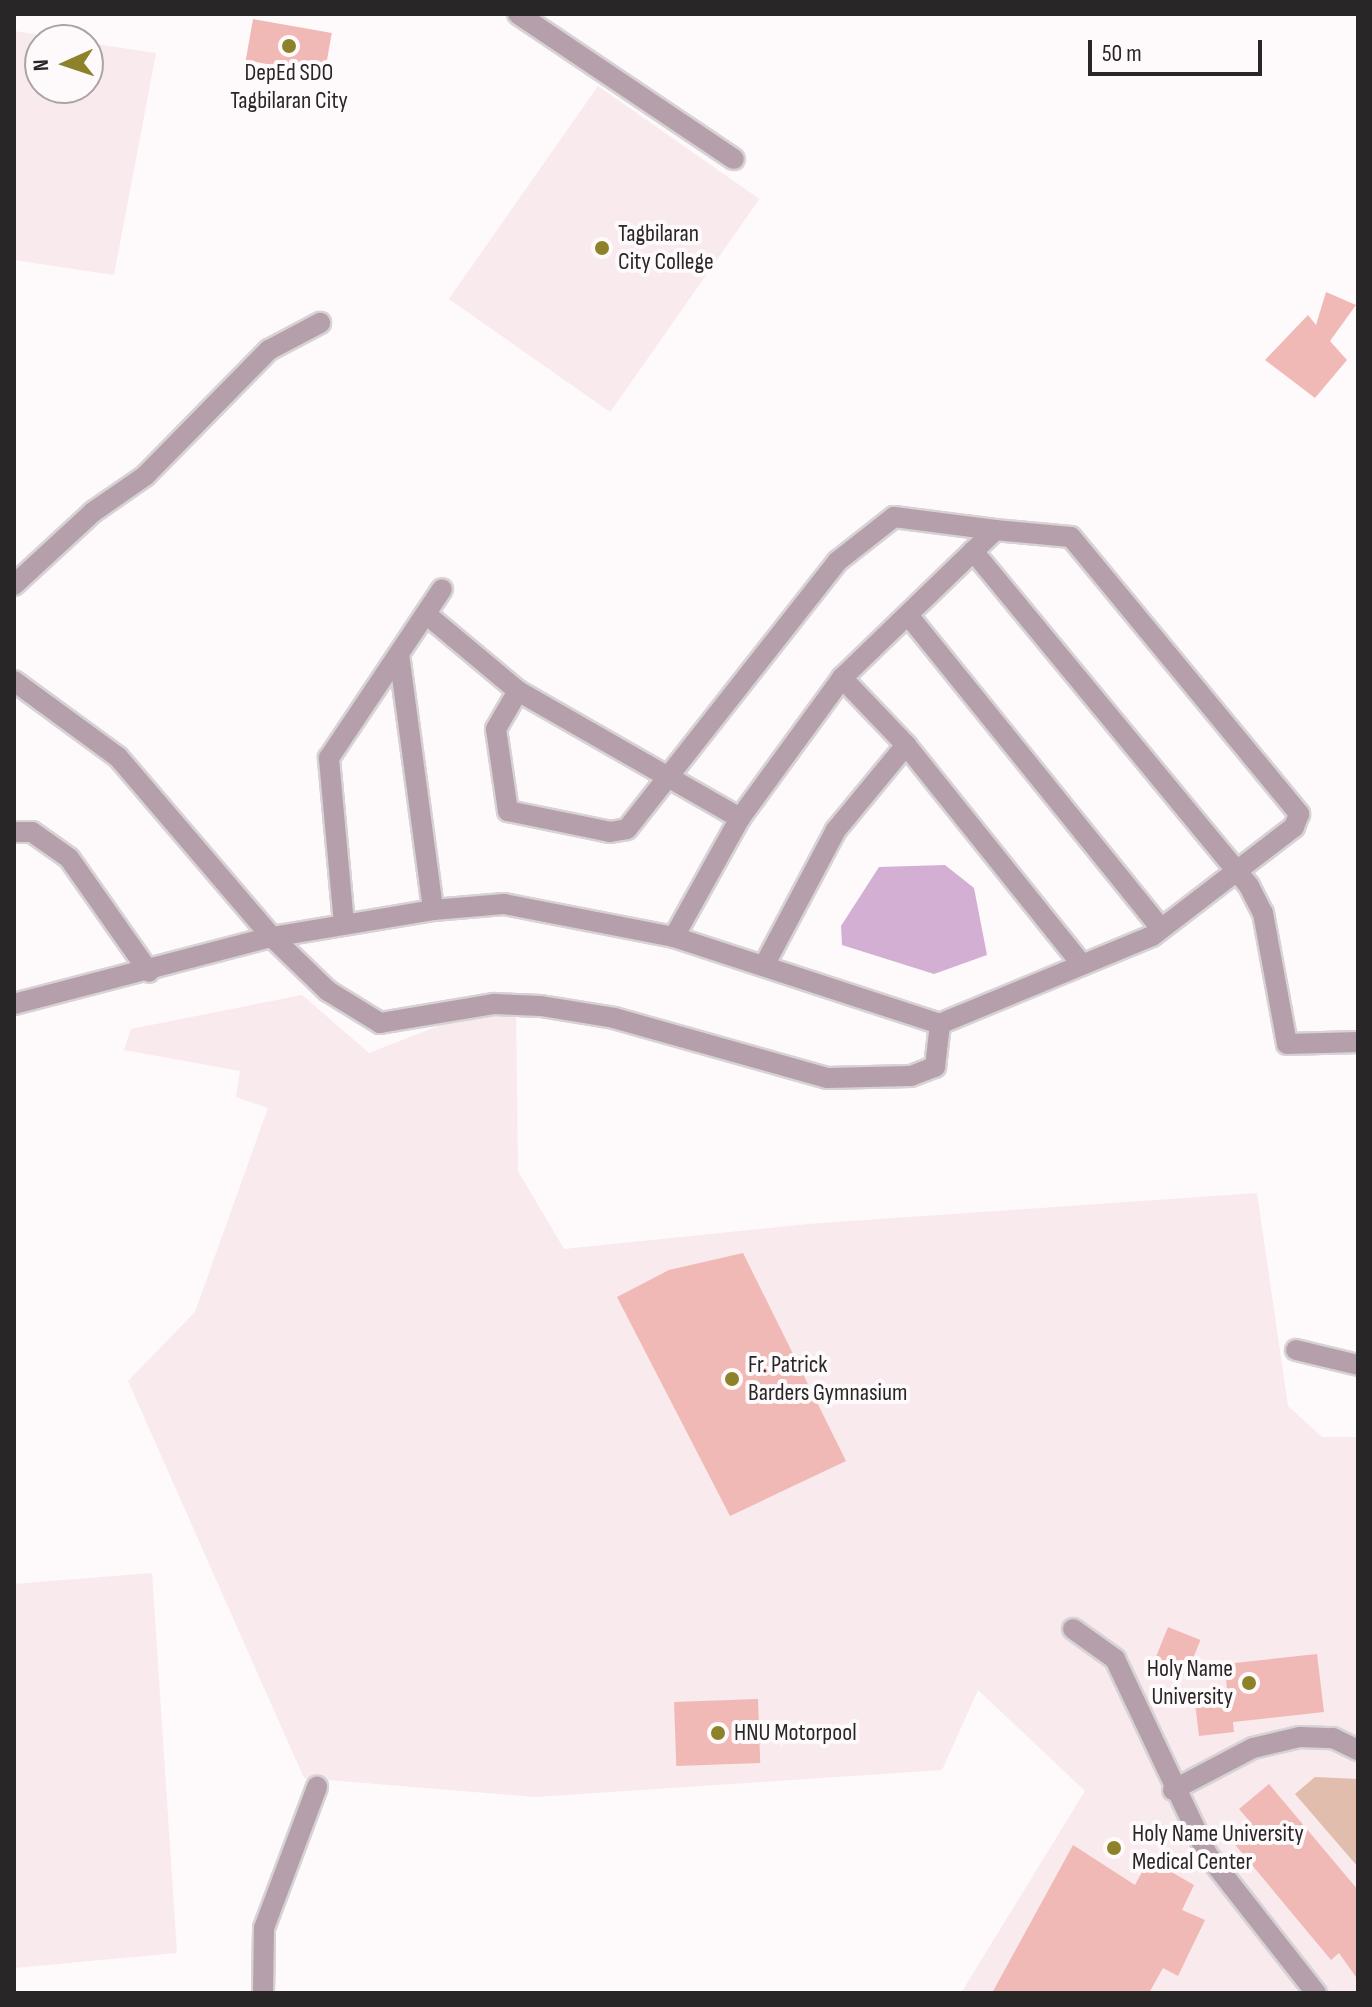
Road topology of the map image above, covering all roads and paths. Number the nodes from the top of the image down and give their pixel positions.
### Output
1 (518, 14) edge
2 (734, 159) dead end
3 (320, 323) dead end
4 (995, 530) junction
5 (973, 551) junction
6 (14, 585) edge
7 (442, 589) dead end
8 (426, 614) junction
9 (908, 615) junction
10 (399, 654) junction
11 (842, 678) junction
12 (14, 681) edge
13 (518, 691) junction
14 (906, 745) junction
15 (665, 774) junction
16 (740, 818) junction
17 (14, 832) edge
18 (1231, 870) junction
19 (433, 910) junction
20 (344, 924) junction
21 (1160, 927) junction
22 (272, 937) junction
23 (674, 937) junction
24 (766, 962) junction
25 (1080, 962) junction
26 (149, 972) junction
27 (14, 1004) edge
28 (940, 1024) junction
29 (1358, 1042) edge
30 (1296, 1350) dead end
31 (1358, 1365) edge
32 (1073, 1629) dead end
33 (1358, 1750) edge
34 (317, 1787) dead end
35 (1173, 1790) junction
36 (263, 1993) edge
37 (1316, 1993) edge

1 - 2 street
3 - 6 street
4 - 5 street
4 - 15 street
4 - 18 street
5 - 9 street
5 - 18 street
7 - 8 street
8 - 10 street
8 - 13 street
9 - 11 street
9 - 21 street
10 - 19 street
10 - 20 street
11 - 14 street
11 - 16 street
12 - 22 street
13 - 15 street
13 - 15 street
14 - 24 street
14 - 25 street
15 - 16 street
16 - 23 street
17 - 26 street
18 - 21 street
18 - 29 street
19 - 20 street
19 - 23 street
20 - 22 street
21 - 25 street
22 - 26 street
22 - 28 street
23 - 24 street
24 - 28 street
25 - 28 street
26 - 27 street
30 - 31 street
32 - 35 street
33 - 35 street
34 - 36 street
35 - 37 street

